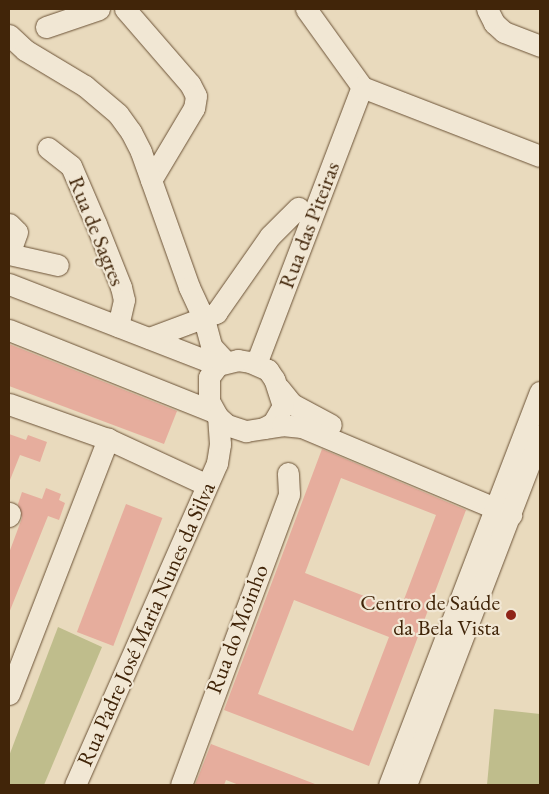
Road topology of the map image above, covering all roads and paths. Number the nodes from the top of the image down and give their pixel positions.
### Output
1 (99, 9) edge
2 (124, 9) edge
3 (306, 9) edge
4 (487, 9) edge
5 (46, 26) dead end
6 (9, 35) edge
7 (540, 46) edge
8 (362, 87) junction
9 (48, 148) dead end
10 (540, 156) edge
11 (151, 180) junction
12 (298, 208) dead end
13 (9, 224) edge
14 (9, 254) edge
15 (58, 265) dead end
16 (9, 284) edge
17 (189, 287) junction
18 (204, 319) junction
19 (118, 326) junction
20 (178, 328) junction
21 (9, 330) edge
22 (149, 338) junction
23 (222, 363) junction
24 (256, 364) junction
25 (279, 388) junction
26 (540, 392) edge
27 (9, 404) edge
28 (216, 414) junction
29 (260, 429) junction
30 (540, 436) edge
31 (108, 440) junction
32 (217, 464) junction
33 (288, 472) dead end
34 (207, 485) junction
35 (506, 504) junction
36 (9, 694) edge
37 (75, 785) edge
38 (181, 785) edge
39 (389, 785) edge
40 (406, 785) edge

1 - 5 street
2 - 11 street
3 - 8 street
4 - 7 street
6 - 11 street
8 - 10 street
8 - 24 street, Rua das Piteiras
9 - 19 street, Rua de Sagres
11 - 17 street
12 - 18 street
13 - 14 street
14 - 15 street
16 - 19 street
17 - 18 street
17 - 20 street
18 - 20 street
18 - 23 street
19 - 22 street
20 - 22 street
21 - 28 street
22 - 23 street
23 - 24 street
23 - 28 street
24 - 25 street
25 - 29 street
25 - 35 street
26 - 35 street
27 - 31 street
28 - 29 street
28 - 32 street, Rua Padre José Maria Nunes da Silva
29 - 32 street, Rua Padre José Maria Nunes da Silva
29 - 35 street
30 - 35 street
31 - 34 street
31 - 36 street
32 - 34 street, Rua Padre José Maria Nunes da Silva
33 - 38 street, Rua do Moinho
34 - 37 street, Rua Padre José Maria Nunes da Silva
35 - 39 street
35 - 40 street

